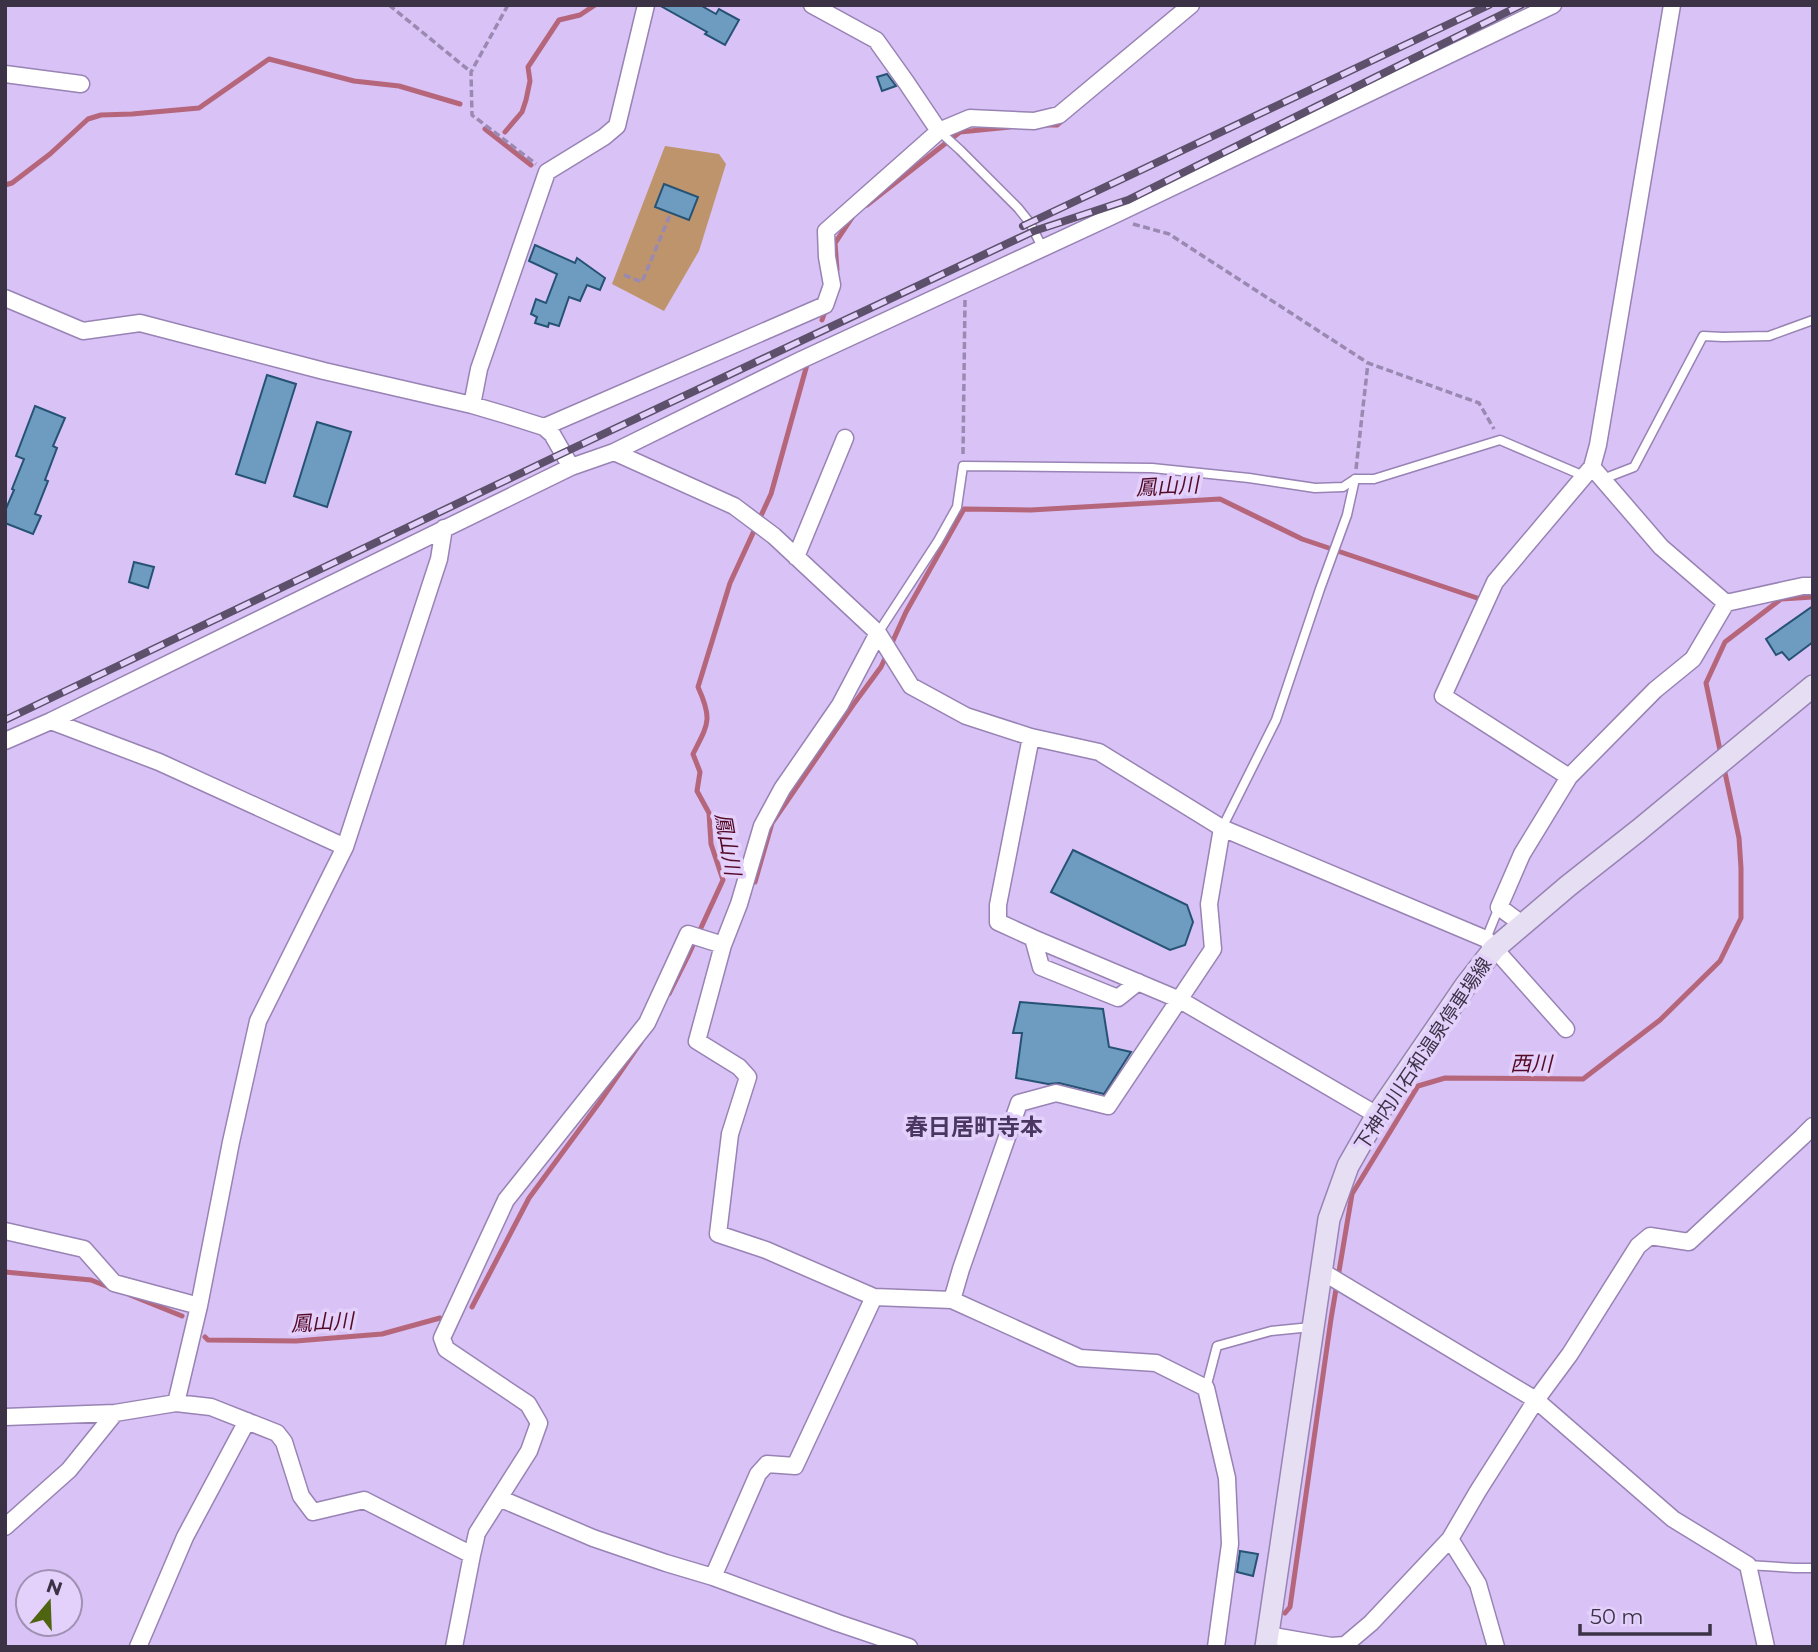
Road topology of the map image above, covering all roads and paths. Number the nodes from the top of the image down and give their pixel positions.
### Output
1 (389, 5) edge
2 (508, 5) edge
3 (646, 5) edge
4 (812, 5) edge
5 (1191, 5) edge
6 (1553, 5) edge
7 (1672, 5) edge
8 (471, 72) junction
9 (5, 74) edge
10 (81, 84) dead end
11 (939, 131) junction
12 (547, 172) junction
13 (670, 215) dead end
14 (1110, 217) junction
15 (1042, 247) junction
16 (624, 275) dead end
17 (966, 284) junction
18 (5, 298) edge
19 (1813, 320) edge
20 (1368, 363) junction
21 (472, 405) junction
22 (548, 431) junction
23 (845, 438) dead end
24 (1500, 440) junction
25 (614, 452) junction
26 (963, 466) junction
27 (571, 467) junction
28 (1593, 474) junction
29 (1355, 479) junction
30 (444, 528) junction
31 (796, 557) junction
32 (1813, 586) edge
33 (1726, 603) junction
34 (878, 634) junction
35 (1813, 686) edge
36 (51, 721) junction
37 (1031, 737) junction
38 (5, 741) edge
39 (1569, 777) junction
40 (1222, 828) junction
41 (345, 847) junction
42 (1499, 907) junction
43 (1522, 924) junction
44 (1033, 938) junction
45 (718, 944) junction
46 (1490, 944) junction
47 (1138, 982) junction
48 (1180, 1000) junction
49 (1566, 1029) dead end
50 (1377, 1115) junction
51 (1813, 1126) edge
52 (5, 1231) edge
53 (1324, 1273) junction
54 (874, 1297) junction
55 (953, 1300) junction
56 (199, 1306) junction
57 (1314, 1326) junction
58 (1206, 1388) junction
59 (1536, 1400) junction
60 (176, 1403) junction
61 (115, 1413) junction
62 (5, 1417) edge
63 (247, 1421) junction
64 (499, 1498) junction
65 (5, 1527) edge
66 (1450, 1539) junction
67 (472, 1555) junction
68 (1748, 1565) junction
69 (1813, 1567) edge
70 (713, 1577) junction
71 (1267, 1641) edge
72 (138, 1647) edge
73 (454, 1647) edge
74 (909, 1647) edge
75 (1216, 1647) edge
76 (1496, 1647) edge
77 (1766, 1647) edge

1 - 8 path
2 - 8 path
3 - 12 street
4 - 11 street
5 - 11 street
6 - 14 street
7 - 28 street
8 - 12 path
9 - 10 street
11 - 15 lane
11 - 22 street
12 - 21 street
13 - 16 path
14 - 15 street
14 - 20 path
15 - 17 street
17 - 25 street
17 - 26 path
18 - 21 street
19 - 28 lane
20 - 24 path
20 - 29 path
21 - 22 street
22 - 27 street
23 - 31 street
24 - 28 lane
24 - 29 lane
25 - 27 street
25 - 31 street
26 - 29 lane
26 - 34 lane
27 - 30 street
28 - 33 street
28 - 39 street
29 - 40 lane
30 - 36 street
30 - 41 street
31 - 34 street
32 - 33 street
33 - 39 street
34 - 37 street
34 - 45 street
35 - 43 main road, 下神内川石和温泉停車場線
36 - 38 street
36 - 41 street
37 - 40 street
37 - 44 street
39 - 42 street
40 - 46 street
40 - 48 street
41 - 56 street
42 - 43 street
42 - 46 lane
43 - 46 main road, 下神内川石和温泉停車場線
44 - 47 street
44 - 47 street
45 - 54 street
45 - 64 street
46 - 49 street
46 - 50 main road, 下神内川石和温泉停車場線
47 - 48 street
48 - 50 street
48 - 55 street
50 - 53 main road, 下神内川石和温泉停車場線
51 - 59 street
52 - 56 street
53 - 57 main road, 下神内川石和温泉停車場線
53 - 59 street
54 - 55 street
54 - 70 street
55 - 58 street
56 - 60 street
57 - 58 lane
57 - 71 main road, 下神内川石和温泉停車場線
58 - 75 street
59 - 66 street
59 - 68 street
60 - 61 street
60 - 63 street
61 - 62 street
61 - 65 street
63 - 67 street
63 - 72 street
64 - 67 street
64 - 70 street
66 - 71 street
66 - 76 street
67 - 73 street
68 - 69 lane
68 - 77 street
70 - 74 street

